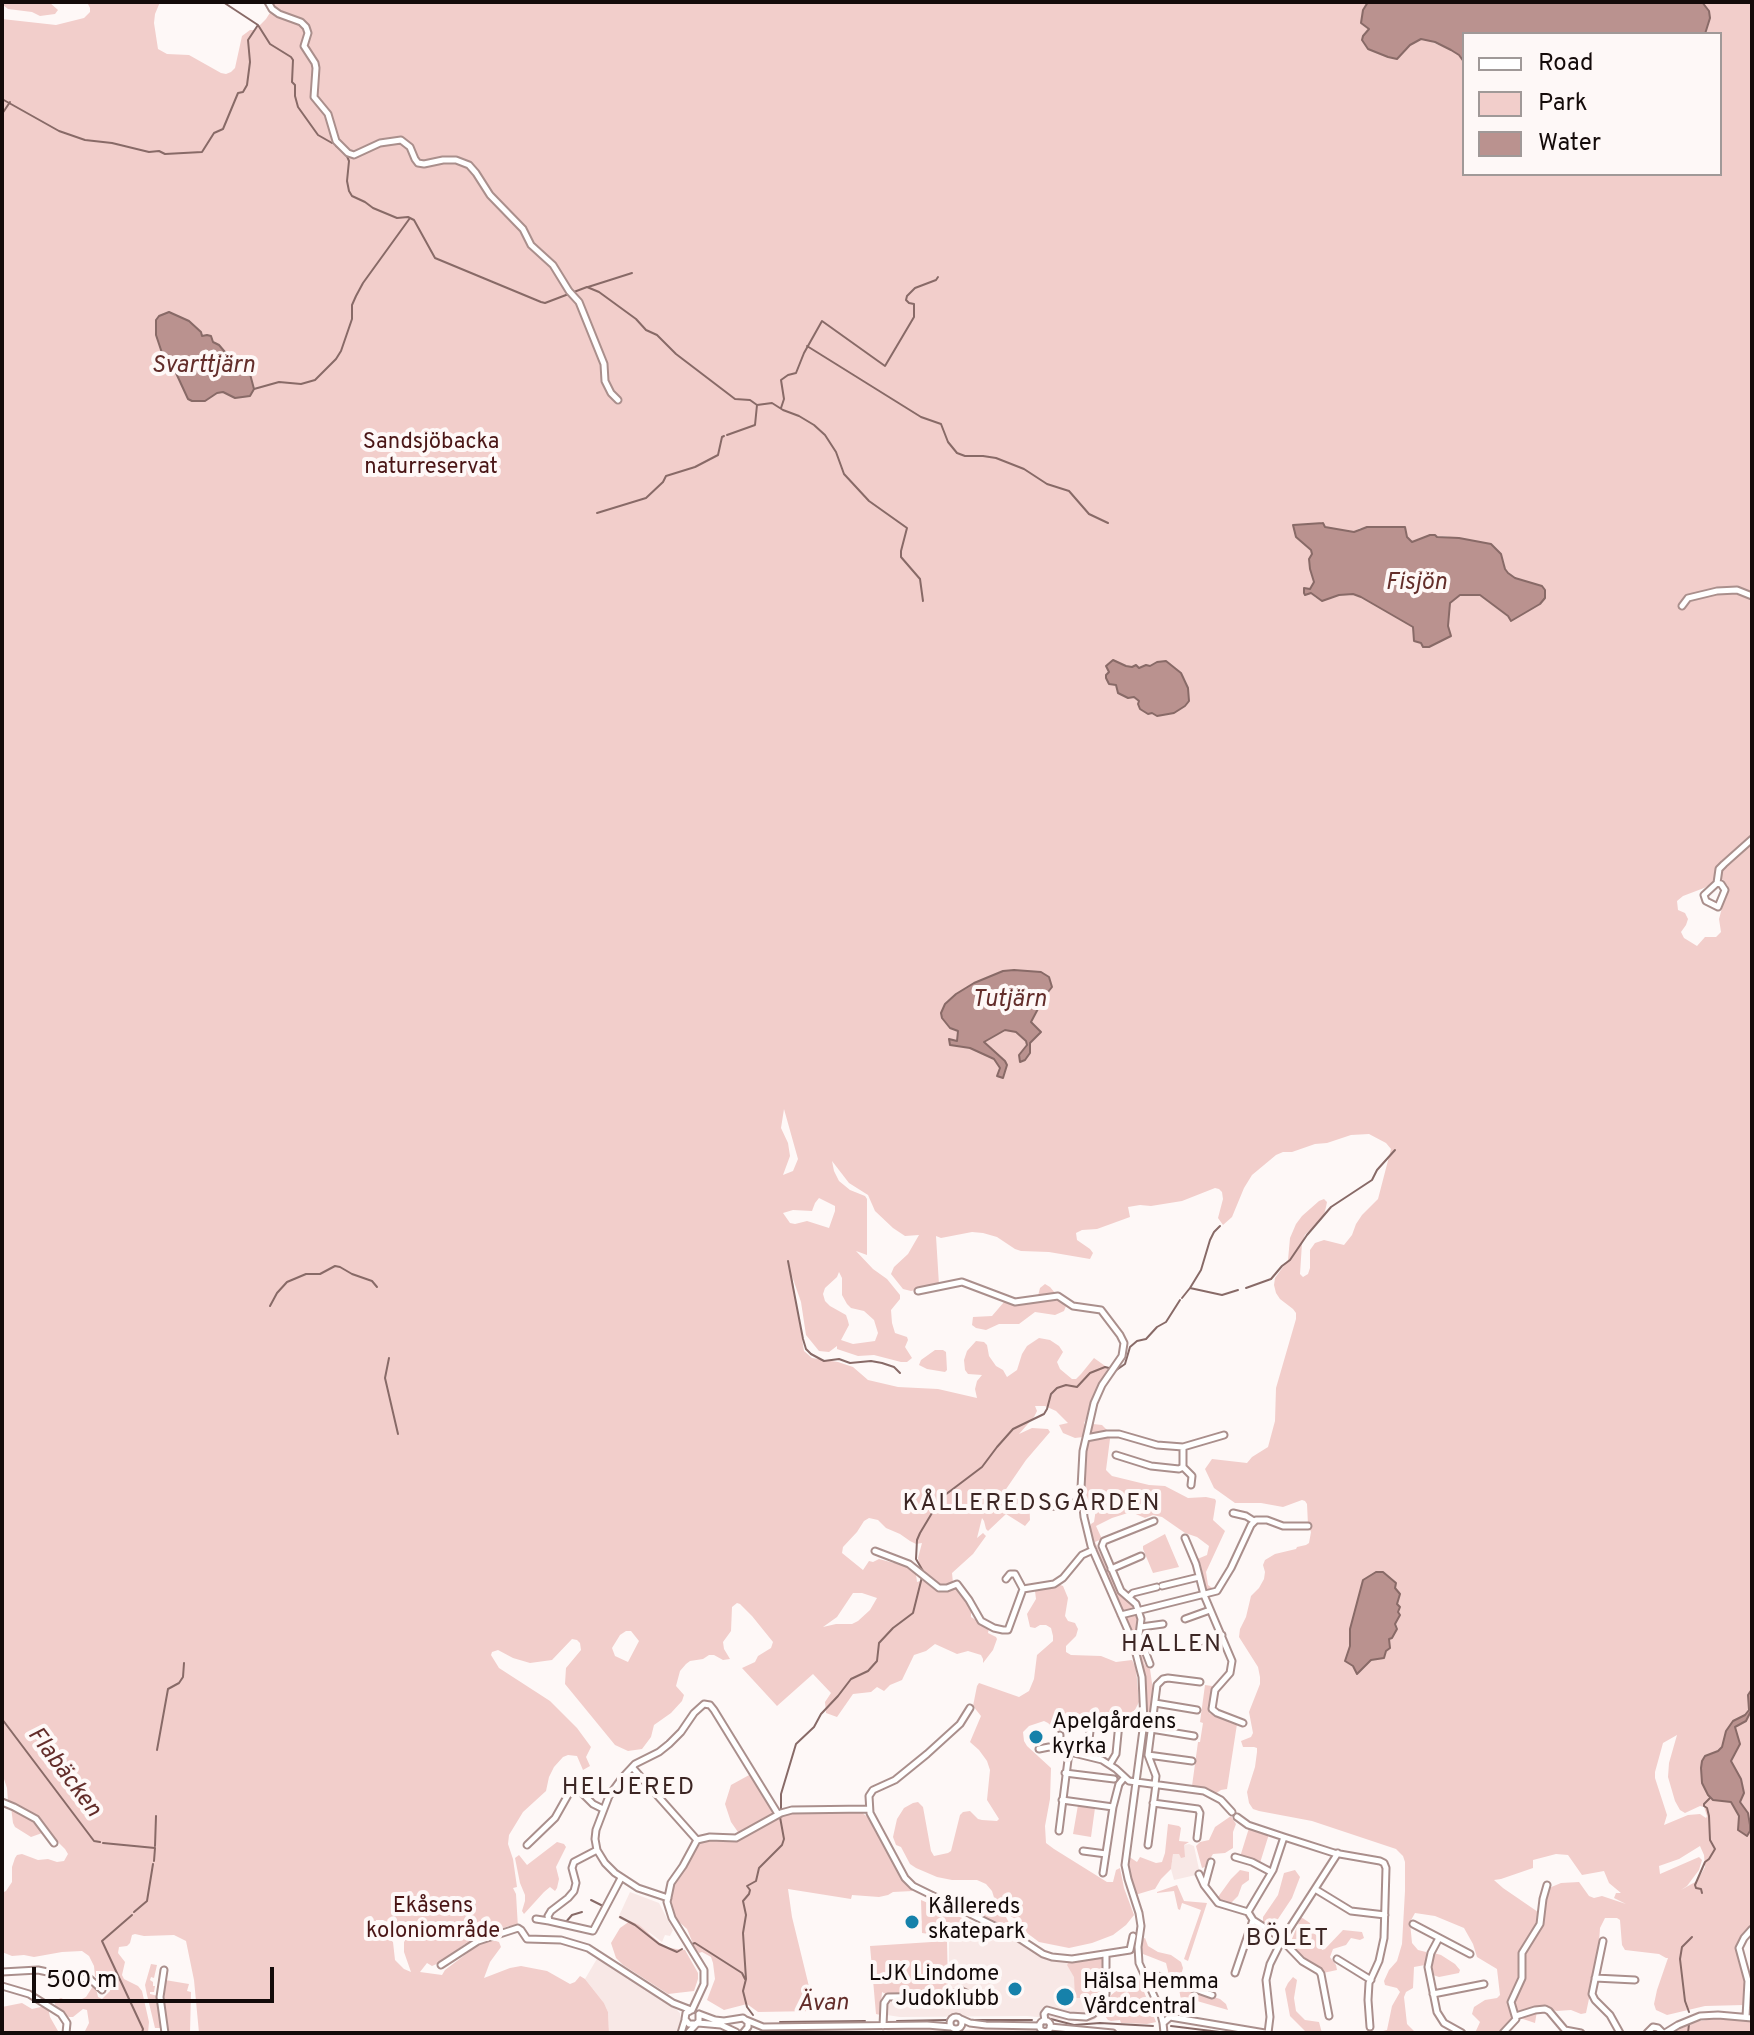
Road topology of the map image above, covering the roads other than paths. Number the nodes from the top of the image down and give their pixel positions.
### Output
1 (268, 2) edge
2 (618, 400) dead end
3 (1752, 596) edge
4 (1682, 606) dead end
5 (1752, 839) edge
6 (1717, 883) junction
7 (918, 1291) dead end
8 (1224, 1435) dead end
9 (1086, 1438) junction
10 (1183, 1447) junction
11 (1116, 1455) dead end
12 (1183, 1467) junction
13 (1191, 1485) dead end
14 (1082, 1502) junction
15 (1048, 1507) dead end
16 (1233, 1513) dead end
17 (1154, 1521) dead end
18 (1254, 1521) junction
19 (1308, 1526) dead end
20 (1185, 1538) dead end
21 (1093, 1550) junction
22 (875, 1551) dead end
23 (1141, 1556) dead end
24 (1111, 1569) junction
25 (1199, 1577) junction
26 (1006, 1579) dead end
27 (1023, 1589) junction
28 (1204, 1595) junction
29 (1129, 1597) junction
30 (1138, 1610) junction
31 (1210, 1610) junction
32 (1121, 1615) junction
33 (1185, 1619) dead end
34 (1163, 1624) dead end
35 (1140, 1627) junction
36 (1222, 1635) junction
37 (1196, 1643) dead end
38 (1150, 1664) dead end
39 (1200, 1682) dead end
40 (1155, 1703) junction
41 (970, 1708) dead end
42 (1197, 1710) dead end
43 (1119, 1723) dead end
44 (1243, 1723) dead end
45 (1151, 1729) junction
46 (1090, 1731) dead end
47 (1060, 1735) dead end
48 (1194, 1736) dead end
49 (1039, 1749) dead end
50 (1059, 1750) junction
51 (1069, 1752) junction
52 (1148, 1755) junction
53 (1087, 1756) junction
54 (1192, 1761) dead end
55 (1110, 1764) junction
56 (632, 1767) junction
57 (1065, 1773) junction
58 (1124, 1778) junction
59 (1114, 1779) dead end
60 (1136, 1782) junction
61 (1156, 1784) junction
62 (1062, 1800) junction
63 (2, 1802) edge
64 (1153, 1803) junction
65 (1113, 1807) junction
66 (603, 1809) junction
67 (868, 1809) junction
68 (778, 1814) junction
69 (1059, 1831) dead end
70 (1284, 1837) junction
71 (1197, 1838) dead end
72 (697, 1840) junction
73 (54, 1843) dead end
74 (527, 1845) dead end
75 (1148, 1845) dead end
76 (597, 1850) junction
77 (1083, 1851) dead end
78 (1338, 1853) junction
79 (1106, 1854) junction
80 (1235, 1857) dead end
81 (1211, 1862) dead end
82 (1271, 1872) junction
83 (1103, 1873) dead end
84 (1199, 1874) dead end
85 (621, 1878) junction
86 (1204, 1885) junction
87 (1547, 1885) dead end
88 (1315, 1889) junction
89 (668, 1898) junction
90 (1248, 1912) junction
91 (1385, 1915) junction
92 (536, 1919) dead end
93 (1253, 1920) junction
94 (549, 1921) junction
95 (1413, 1924) dead end
96 (1752, 1929) edge
97 (1133, 1936) dead end
98 (1439, 1938) junction
99 (1282, 1940) junction
100 (1603, 1941) dead end
101 (1106, 1954) junction
102 (1470, 1954) dead end
103 (1337, 1959) dead end
104 (441, 1965) dead end
105 (164, 1970) dead end
106 (2, 1972) edge
107 (1235, 1973) dead end
108 (1595, 1978) junction
109 (1750, 1979) edge
110 (1145, 1980) junction
111 (1371, 1980) junction
112 (1635, 1980) dead end
113 (1484, 1984) dead end
114 (2, 1986) edge
115 (102, 1990) dead end
116 (1433, 1994) junction
117 (1212, 1995) dead end
118 (951, 1996) dead end
119 (673, 2003) junction
120 (695, 2012) junction
121 (1329, 2016) dead end
122 (1516, 2016) junction
123 (1749, 2018) edge
124 (685, 2019) junction
125 (737, 2019) junction
126 (951, 2019) junction
127 (961, 2019) junction
128 (746, 2020) junction
129 (1163, 2023) junction
130 (696, 2024) junction
131 (1042, 2024) junction
132 (927, 2025) junction
133 (986, 2025) junction
134 (763, 2027) junction
135 (951, 2027) junction
136 (961, 2027) junction
137 (1370, 2027) dead end
138 (885, 2028) edge
139 (741, 2032) edge
140 (66, 2033) edge
141 (165, 2033) edge
142 (681, 2033) edge
143 (688, 2033) edge
144 (1113, 2033) edge
145 (1164, 2033) edge
146 (1267, 2033) edge
147 (1462, 2033) edge
148 (1503, 2033) edge
149 (1581, 2033) edge
150 (1620, 2033) edge
151 (1647, 2033) edge
152 (1664, 2033) edge

1 - 2 street
3 - 4 street
5 - 6 street
6 - 6 street
7 - 9 street
8 - 10 street
9 - 10 street
9 - 14 street
10 - 12 street
11 - 12 street
12 - 13 street
14 - 15 street
14 - 21 street
16 - 18 street
17 - 24 street
18 - 19 street
18 - 28 street
20 - 25 street
21 - 27 street
21 - 32 street
22 - 27 street
23 - 24 street
24 - 29 street
25 - 28 street
25 - 29 street
26 - 27 street
28 - 30 street
28 - 31 street
29 - 30 street
30 - 32 street
30 - 35 street
31 - 33 street
31 - 36 street
32 - 60 street
34 - 35 street
35 - 38 street
36 - 37 street
36 - 44 street
39 - 40 street
40 - 42 street
40 - 45 street
41 - 67 street
43 - 55 street
45 - 48 street
45 - 52 street
46 - 53 street
47 - 50 street
49 - 50 street
50 - 51 street
51 - 53 street
51 - 57 street
52 - 54 street
52 - 61 street
53 - 55 street
55 - 58 street
56 - 66 street
56 - 68 street
56 - 72 street
57 - 59 street
57 - 62 street
58 - 60 street
58 - 65 street
60 - 61 street
60 - 110 street
61 - 64 street
61 - 70 street
62 - 65 street
62 - 69 street
63 - 73 street
64 - 71 street
64 - 75 street
65 - 79 street
66 - 74 street
66 - 76 street
67 - 68 street
67 - 101 street
68 - 72 street
70 - 78 street
70 - 82 street
72 - 89 street
76 - 85 street
76 - 94 street
77 - 79 street
78 - 88 street
78 - 91 street
79 - 83 street
80 - 82 street
81 - 86 street
82 - 90 street
84 - 86 street
85 - 89 street
85 - 94 street
86 - 90 street
87 - 122 street
88 - 91 street
88 - 99 street
89 - 120 street
90 - 93 street
91 - 111 street
92 - 94 street
93 - 99 street
93 - 107 street
95 - 98 street
96 - 109 street
97 - 101 street
98 - 102 street
98 - 116 street
99 - 121 street
99 - 146 street
100 - 108 street
101 - 131 street
103 - 111 street
104 - 119 street
105 - 141 street
106 - 115 street
108 - 112 street
108 - 150 street
109 - 123 street
110 - 117 street
110 - 129 street
111 - 137 street
113 - 116 street
114 - 140 street
116 - 147 street
118 - 138 street
119 - 120 street
119 - 124 street
120 - 124 street
120 - 125 street
120 - 130 street
122 - 148 street
122 - 149 street
123 - 152 street
124 - 130 street
124 - 142 street
125 - 128 street
125 - 139 street
126 - 127 street
126 - 132 street
126 - 135 street
127 - 133 street
127 - 136 street
128 - 134 street
128 - 139 street
129 - 145 street
129 - 146 street
130 - 139 street
130 - 143 street
131 - 133 street
131 - 144 street
132 - 135 street
132 - 138 street
133 - 136 street
134 - 138 street
134 - 139 street
135 - 136 street
151 - 152 street

